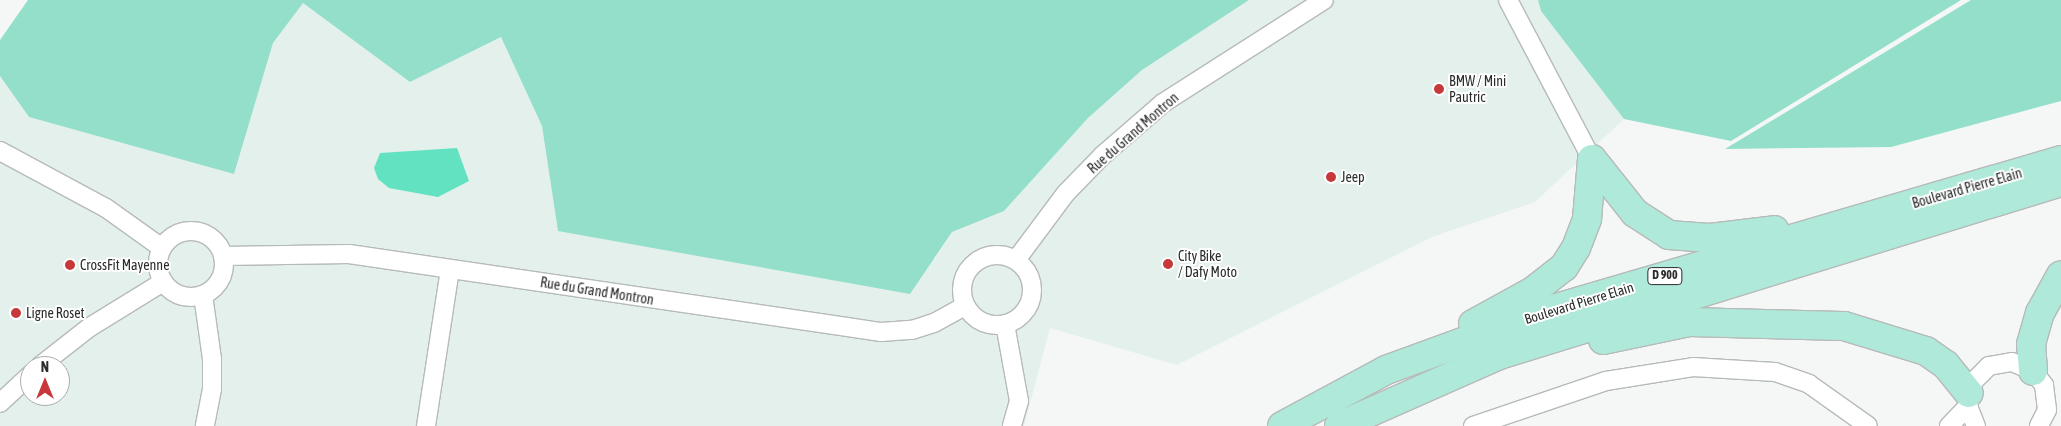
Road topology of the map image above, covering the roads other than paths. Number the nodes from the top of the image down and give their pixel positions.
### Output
1 (1324, 0) edge
2 (1508, 0) edge
3 (0, 150) edge
4 (1592, 159) junction
5 (2061, 160) edge
6 (2061, 182) edge
7 (1854, 221) junction
8 (162, 248) junction
9 (223, 256) junction
10 (1016, 260) junction
11 (450, 270) junction
12 (2061, 275) edge
13 (163, 282) junction
14 (203, 295) junction
15 (965, 306) junction
16 (1005, 324) junction
17 (53, 356) edge
18 (1386, 370) junction
19 (2038, 378) junction
20 (20, 384) edge
21 (2061, 392) edge
22 (1968, 399) junction
23 (0, 403) edge
24 (2061, 416) edge
25 (2041, 424) edge
26 (205, 426) edge
27 (426, 426) edge
28 (1012, 426) edge
29 (1282, 426) edge
30 (1339, 426) edge
31 (1354, 426) edge
32 (1473, 426) edge
33 (1868, 426) edge
34 (1949, 426) edge
35 (1976, 426) edge

1 - 10 street, Rue du Grand Montron
2 - 4 street
3 - 8 street
4 - 7 main road
4 - 18 main road
5 - 7 main road, Boulevard Pierre Elain / D 900
6 - 30 main road, Boulevard Pierre Elain / D 900
7 - 18 main road, Boulevard Pierre Elain / D 900
8 - 9 street
8 - 13 street
9 - 11 street, Rue du Grand Montron
9 - 14 street
10 - 15 street
10 - 16 street
11 - 15 street, Rue du Grand Montron
11 - 27 street
12 - 19 main road
13 - 14 street
13 - 17 street
14 - 26 street
15 - 16 street
16 - 28 street
18 - 29 main road, Boulevard Pierre Elain / D 900
19 - 21 street
19 - 22 street
19 - 25 street
20 - 23 street
22 - 31 main road
22 - 34 street
22 - 35 street
24 - 25 street
32 - 33 street

